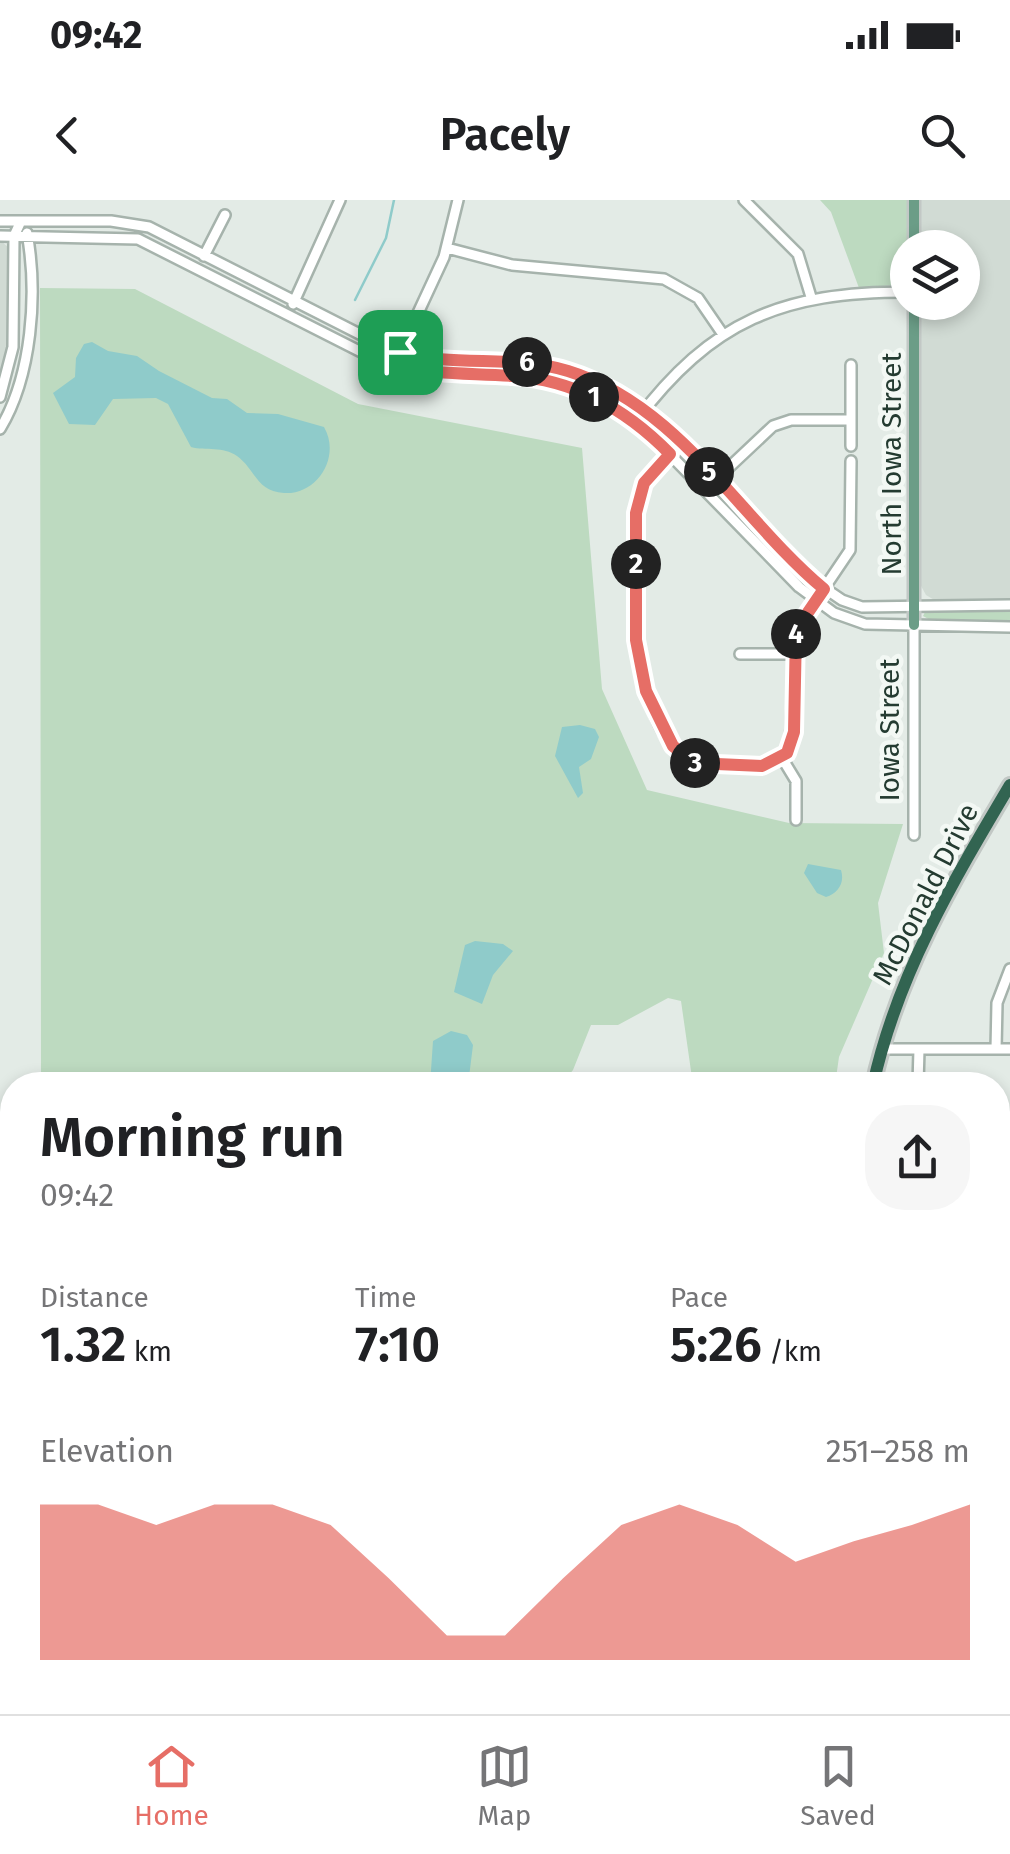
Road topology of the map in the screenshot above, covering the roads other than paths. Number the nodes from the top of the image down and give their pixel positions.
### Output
1 (340, 200) edge
2 (458, 200) edge
3 (744, 200) edge
4 (914, 200) edge
5 (225, 214) dead end
6 (0, 220) edge
7 (21, 221) junction
8 (914, 230) edge
9 (0, 236) edge
10 (14, 236) junction
11 (29, 236) junction
12 (447, 248) junction
13 (205, 254) junction
14 (198, 268) junction
15 (890, 293) edge
16 (811, 297) junction
17 (294, 301) junction
18 (287, 315) junction
19 (914, 320) edge
20 (722, 333) junction
21 (400, 352) junction
22 (851, 365) dead end
23 (396, 366) junction
24 (0, 396) edge
25 (644, 410) junction
26 (851, 420) junction
27 (636, 422) junction
28 (0, 430) edge
29 (680, 444) junction
30 (852, 446) dead end
31 (670, 454) junction
32 (851, 461) dead end
33 (716, 480) junction
34 (706, 490) junction
35 (824, 589) junction
36 (815, 601) junction
37 (1010, 605) edge
38 (914, 607) junction
39 (914, 625) junction
40 (1010, 627) edge
41 (740, 654) dead end
42 (794, 654) junction
43 (782, 758) junction
44 (1010, 785) edge
45 (796, 820) dead end
46 (914, 835) dead end
47 (1010, 968) edge
48 (881, 1049) junction
49 (919, 1049) junction
50 (996, 1049) junction
51 (1010, 1049) edge
52 (876, 1072) edge
53 (918, 1072) edge

1 - 17 street
2 - 12 street
3 - 16 street
4 - 8 main road
5 - 13 street
6 - 7 street
7 - 10 street
7 - 11 street
7 - 13 street
9 - 10 street
10 - 11 street
10 - 24 street
11 - 14 street
11 - 28 street
12 - 20 street
12 - 21 street
13 - 14 street
13 - 17 street
14 - 18 street
15 - 16 street
16 - 20 street
17 - 18 street
17 - 21 street
18 - 23 street
19 - 38 main road, North Iowa Street
20 - 25 street
21 - 23 street
21 - 25 street
22 - 26 street
23 - 27 street
25 - 27 street
25 - 29 street
26 - 30 street
26 - 33 street
27 - 31 street
29 - 31 street
29 - 33 street
31 - 34 street
31 - 43 street
32 - 35 street
33 - 34 street
33 - 35 street
34 - 36 street
35 - 36 street
35 - 38 street
36 - 39 street
36 - 42 street
37 - 38 street
38 - 39 main road, North Iowa Street
39 - 40 street
39 - 46 street, Iowa Street
41 - 42 street
42 - 43 street
43 - 45 street
44 - 48 highway, McDonald Drive
47 - 50 street
48 - 49 street
48 - 52 highway, McDonald Drive
49 - 50 street
49 - 53 street
50 - 51 street

